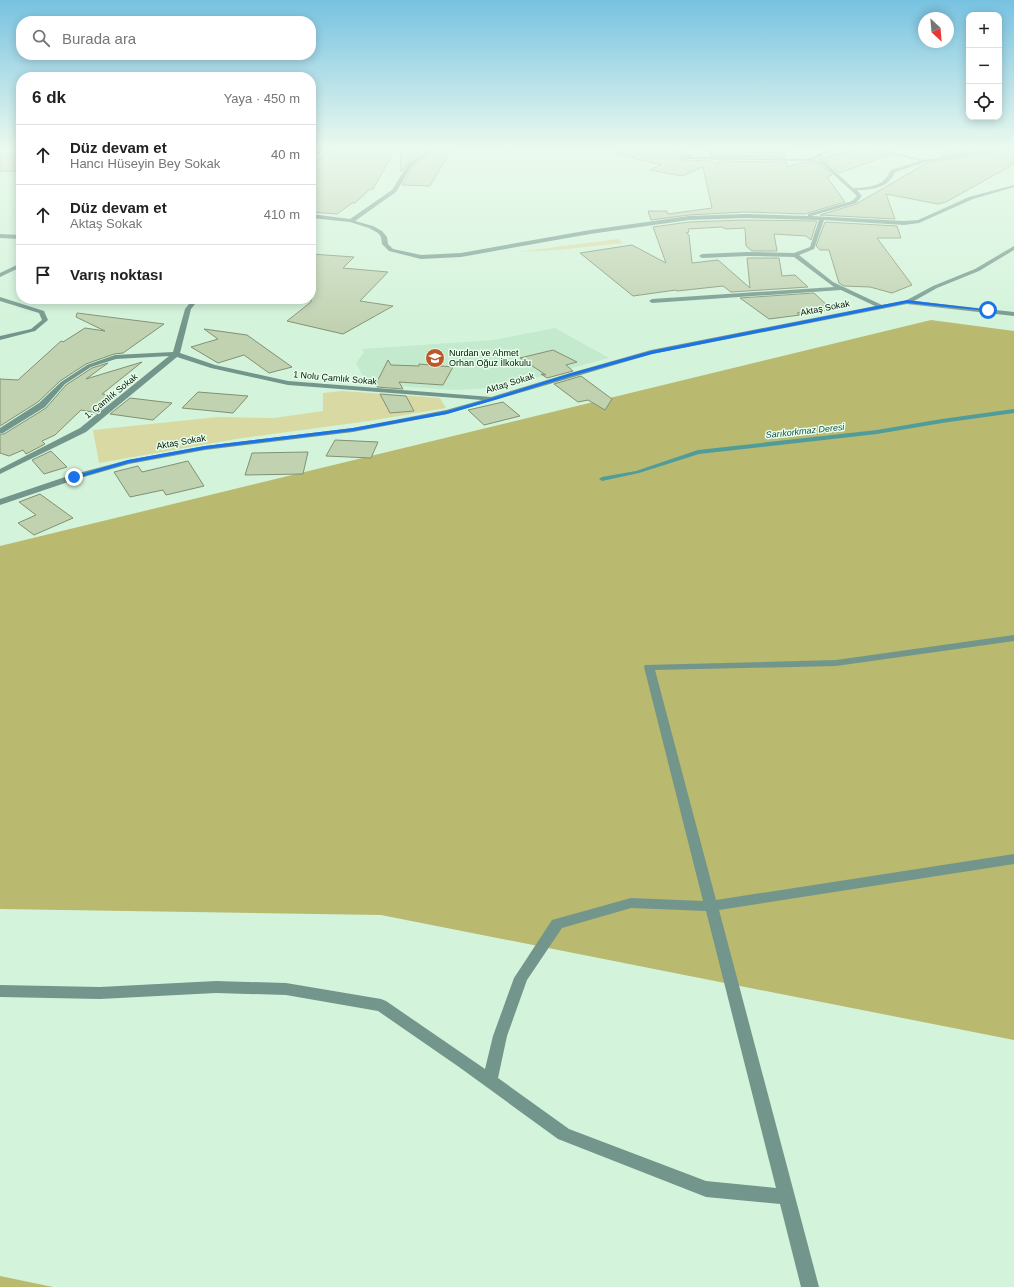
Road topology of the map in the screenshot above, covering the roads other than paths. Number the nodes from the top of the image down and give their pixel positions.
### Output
1 (368, 208) edge
2 (834, 208) edge
3 (948, 208) edge
4 (316, 216) edge
5 (804, 217) junction
6 (822, 219) junction
7 (351, 220) junction
8 (0, 236) edge
9 (16, 237) edge
10 (1014, 248) edge
11 (795, 255) junction
12 (702, 256) dead end
13 (16, 267) edge
14 (0, 275) edge
15 (843, 288) junction
16 (0, 299) edge
17 (652, 301) dead end
18 (907, 302) junction
19 (16, 304) edge
20 (16, 304) edge
21 (192, 304) edge
22 (881, 307) junction
23 (1014, 314) edge
24 (0, 338) edge
25 (176, 354) junction
26 (496, 398) junction
27 (0, 431) edge
28 (0, 472) edge
29 (0, 502) edge
30 (1014, 638) edge
31 (1014, 859) edge
32 (711, 906) junction
33 (0, 991) edge
34 (490, 1081) junction
35 (787, 1197) junction
36 (810, 1287) edge

1 - 7 street
2 - 5 street
3 - 6 street
4 - 7 street
5 - 6 street
5 - 7 street
6 - 11 street
8 - 9 street
10 - 18 street, Aktaş Sokak
11 - 12 street
11 - 15 street
13 - 14 street
15 - 17 street
15 - 22 street
16 - 20 street
18 - 22 street, Aktaş Sokak
18 - 23 street
19 - 24 street
21 - 25 street
22 - 26 street, Aktaş Sokak
25 - 26 street, 1 Nolu Çamlık Sokak
25 - 27 street
25 - 28 street, 1. Çamlık Sokak
26 - 29 street, Aktaş Sokak
30 - 32 street
31 - 32 street
32 - 34 street
32 - 35 street
33 - 34 street
34 - 35 street
35 - 36 street

